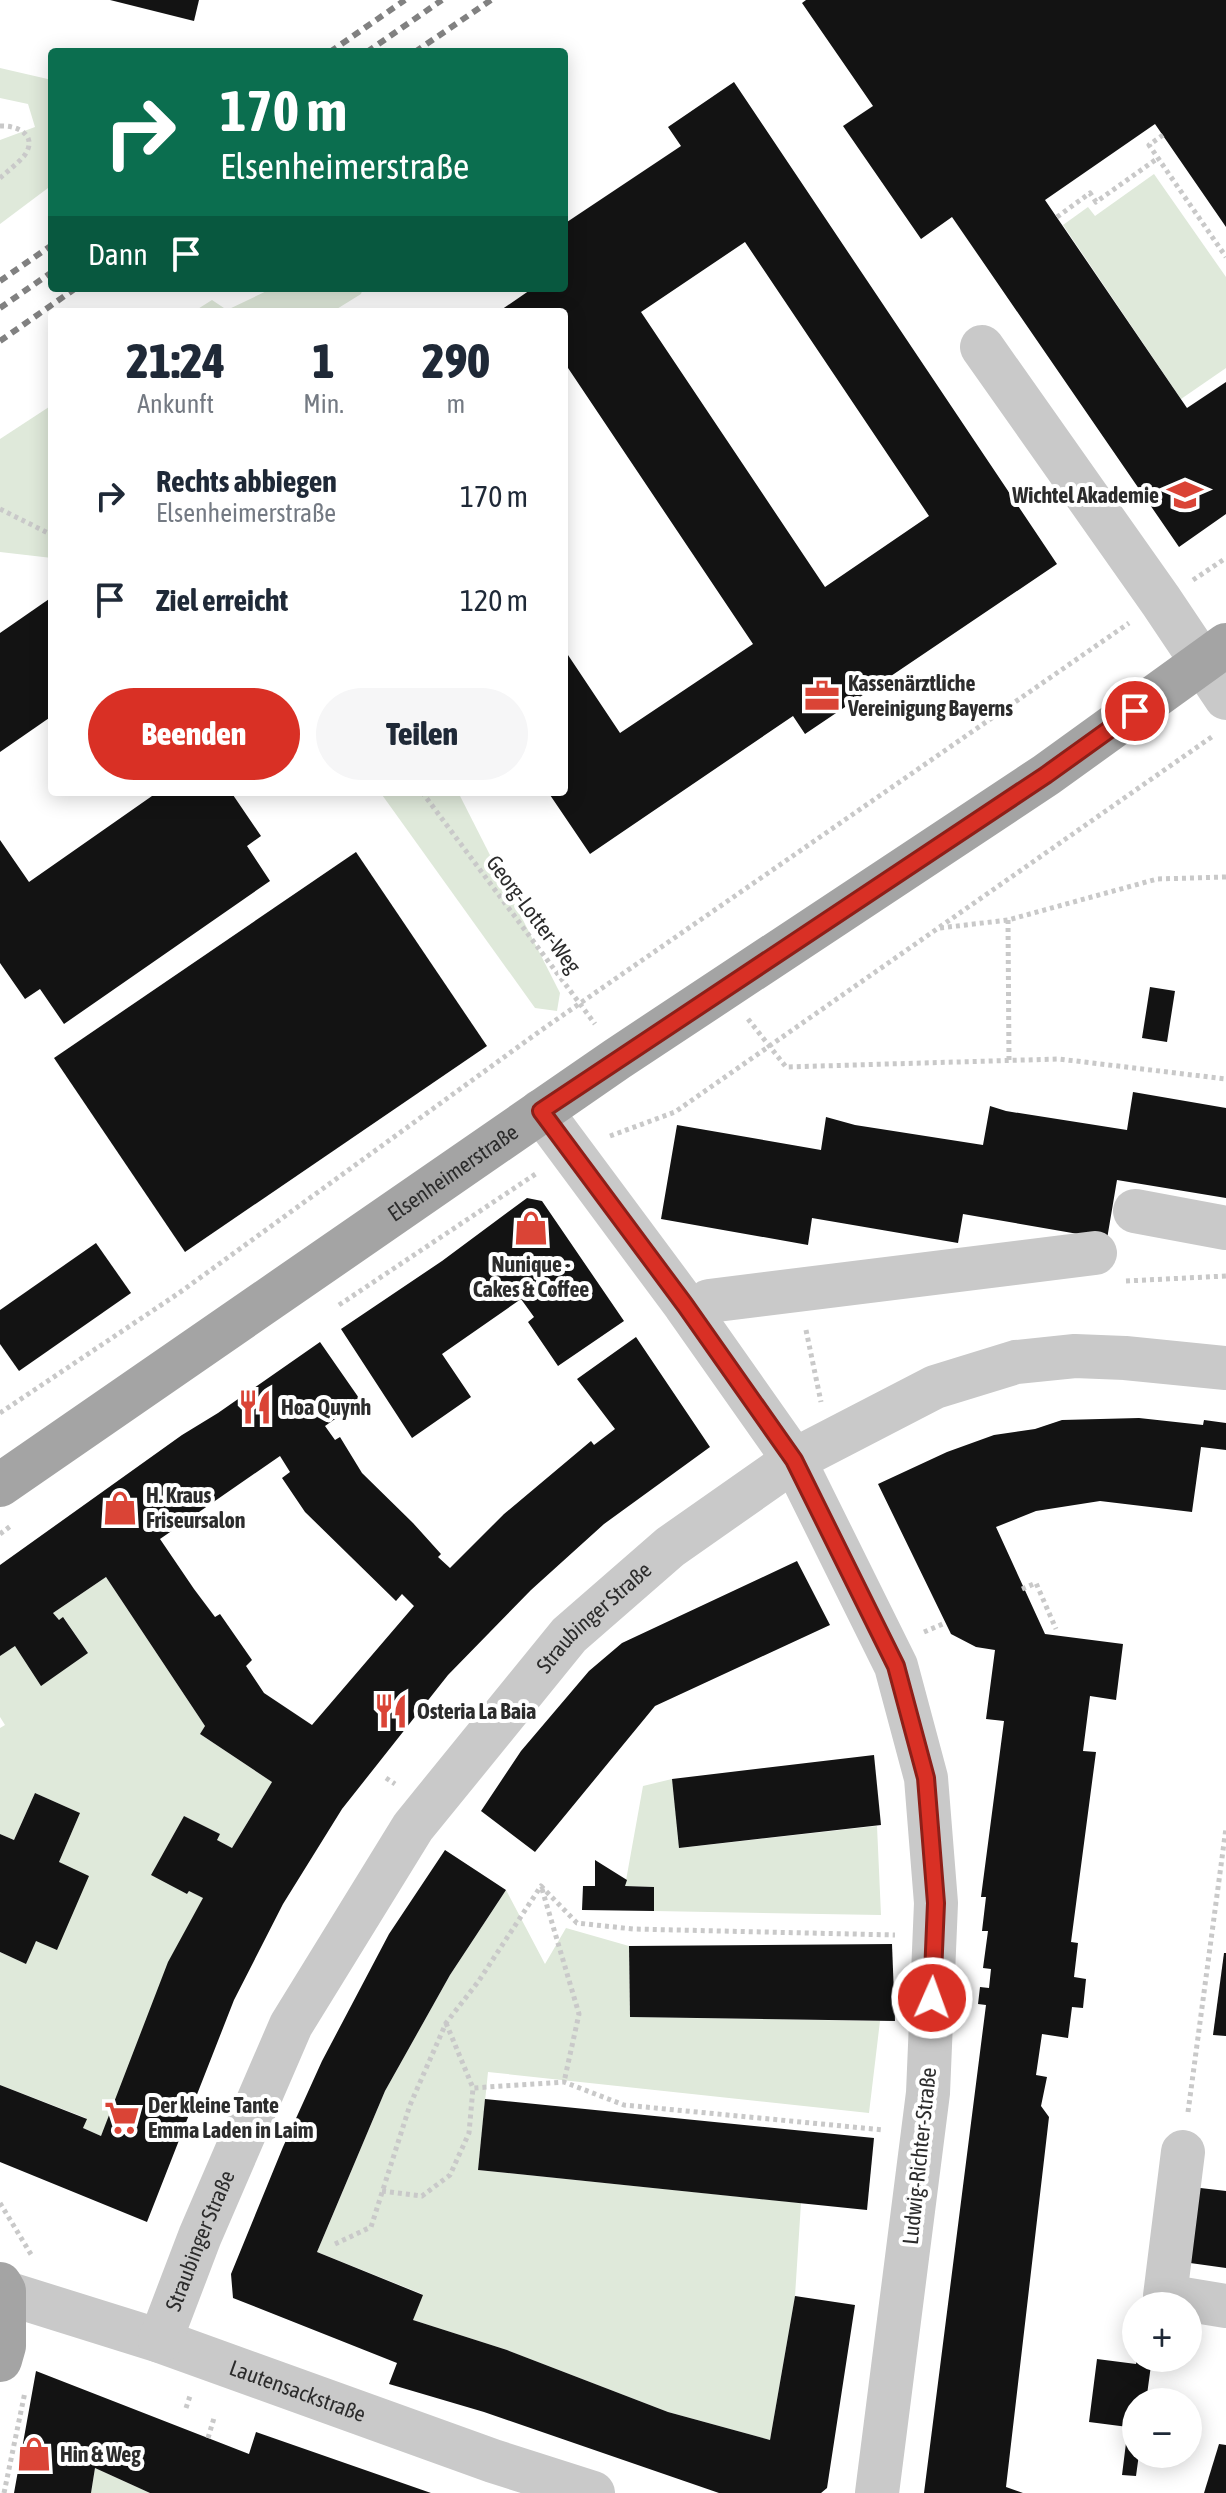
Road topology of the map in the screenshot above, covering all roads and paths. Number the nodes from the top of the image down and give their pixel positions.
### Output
1 (0, 126) edge
2 (1163, 135) dead end
3 (1158, 158) junction
4 (0, 178) edge
5 (1057, 217) dead end
6 (1226, 257) edge
7 (982, 347) dead end
8 (0, 509) edge
9 (48, 533) edge
10 (1226, 558) edge
11 (1161, 601) junction
12 (1214, 654) edge
13 (1060, 670) junction
14 (1066, 677) dead end
15 (1226, 698) edge
16 (1226, 727) edge
17 (425, 796) edge
18 (1226, 877) edge
19 (1008, 920) junction
20 (939, 929) junction
21 (724, 988) junction
22 (581, 1003) junction
23 (770, 1047) junction
24 (617, 1059) junction
25 (1009, 1060) junction
26 (1226, 1079) edge
27 (541, 1111) junction
28 (571, 1150) junction
29 (1135, 1211) dead end
30 (1226, 1228) edge
31 (1095, 1253) dead end
32 (709, 1301) dead end
33 (334, 1309) dead end
34 (804, 1324) dead end
35 (1226, 1368) edge
36 (0, 1413) edge
37 (834, 1441) junction
38 (794, 1460) junction
39 (9, 1503) edge
40 (0, 1534) edge
41 (1022, 1589) dead end
42 (1056, 1629) dead end
43 (1226, 1828) edge
44 (541, 1886) junction
45 (1215, 1914) junction
46 (1226, 1915) edge
47 (899, 1935) dead end
48 (446, 2023) junction
49 (564, 2082) junction
50 (473, 2088) junction
51 (884, 2130) dead end
52 (1183, 2152) joint
53 (382, 2191) junction
54 (335, 2244) dead end
55 (1, 2289) edge
56 (1226, 2306) edge
57 (160, 2341) junction
58 (13, 2373) edge
59 (214, 2418) dead end
60 (208, 2438) dead end
61 (4, 2493) edge
62 (593, 2493) edge
63 (877, 2493) edge

1 - 4 path
2 - 3 path
3 - 5 path
3 - 6 path
7 - 11 street
8 - 9 path
10 - 11 path
11 - 12 street
11 - 13 path
12 - 15 street
12 - 21 main road, Elsenheimerstraße
13 - 14 path
13 - 22 path
16 - 20 path
17 - 22 path, Georg-Lotter-Weg
18 - 19 path
19 - 20 path
19 - 25 path
20 - 23 path
21 - 23 path
21 - 24 main road, Elsenheimerstraße
22 - 24 path, Georg-Lotter-Weg
22 - 36 path
23 - 25 path
23 - 28 path
24 - 27 main road, Elsenheimerstraße
25 - 26 path
27 - 28 street, Ludwig-Richter-Straße
27 - 39 main road, Elsenheimerstraße
28 - 33 path
28 - 38 street, Ludwig-Richter-Straße
29 - 30 street
31 - 32 street
34 - 37 path
35 - 37 street, Straubinger Straße
37 - 38 street, Straubinger Straße
38 - 57 street, Straubinger Straße
38 - 63 street, Ludwig-Richter-Straße
39 - 40 path
41 - 42 path
43 - 45 path
44 - 47 path
44 - 48 path
44 - 49 path
45 - 46 path
45 - 52 path
48 - 50 path
48 - 53 path
49 - 50 path
49 - 51 path
50 - 53 path
52 - 56 street
53 - 54 path
55 - 57 street, Lautensackstraße
55 - 58 main road
57 - 62 street, Lautensackstraße
58 - 61 path
59 - 60 path

